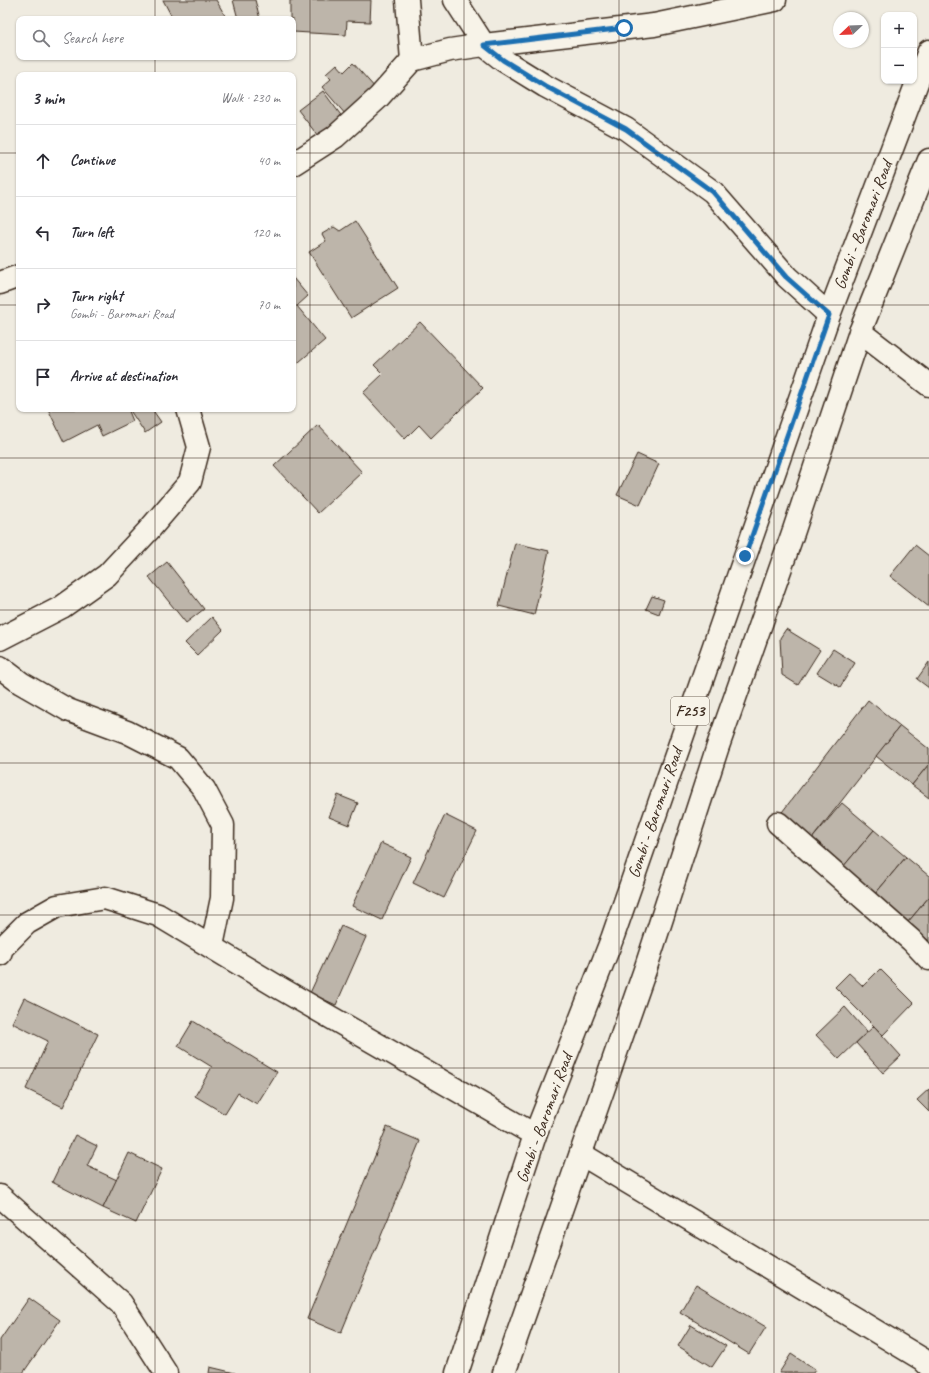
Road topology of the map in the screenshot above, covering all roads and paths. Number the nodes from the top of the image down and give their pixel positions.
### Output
1 (407, 0) edge
2 (455, 0) edge
3 (775, 0) edge
4 (484, 45) junction
5 (929, 52) edge
6 (412, 60) junction
7 (929, 160) edge
8 (296, 162) edge
9 (16, 277) edge
10 (0, 283) edge
11 (829, 315) junction
12 (860, 332) junction
13 (929, 385) edge
14 (189, 412) edge
15 (0, 639) edge
16 (0, 667) edge
17 (778, 823) dead end
18 (212, 946) junction
19 (0, 954) edge
20 (929, 959) edge
21 (535, 1135) junction
22 (581, 1154) junction
23 (0, 1196) edge
24 (927, 1359) edge
25 (166, 1373) edge
26 (457, 1373) edge
27 (504, 1373) edge

1 - 6 street
2 - 4 street
3 - 4 street
4 - 6 street
4 - 11 street
5 - 11 street, Gombi - Baromari Road / F253
6 - 8 street
7 - 12 street, F253
9 - 10 street
11 - 21 street, Gombi - Baromari Road / F253
12 - 13 street
12 - 22 street, F253
14 - 15 street
16 - 18 street
17 - 20 street
18 - 19 street
18 - 21 street
21 - 26 street, Gombi - Baromari Road / F253
22 - 24 street
22 - 27 street, F253
23 - 25 street

